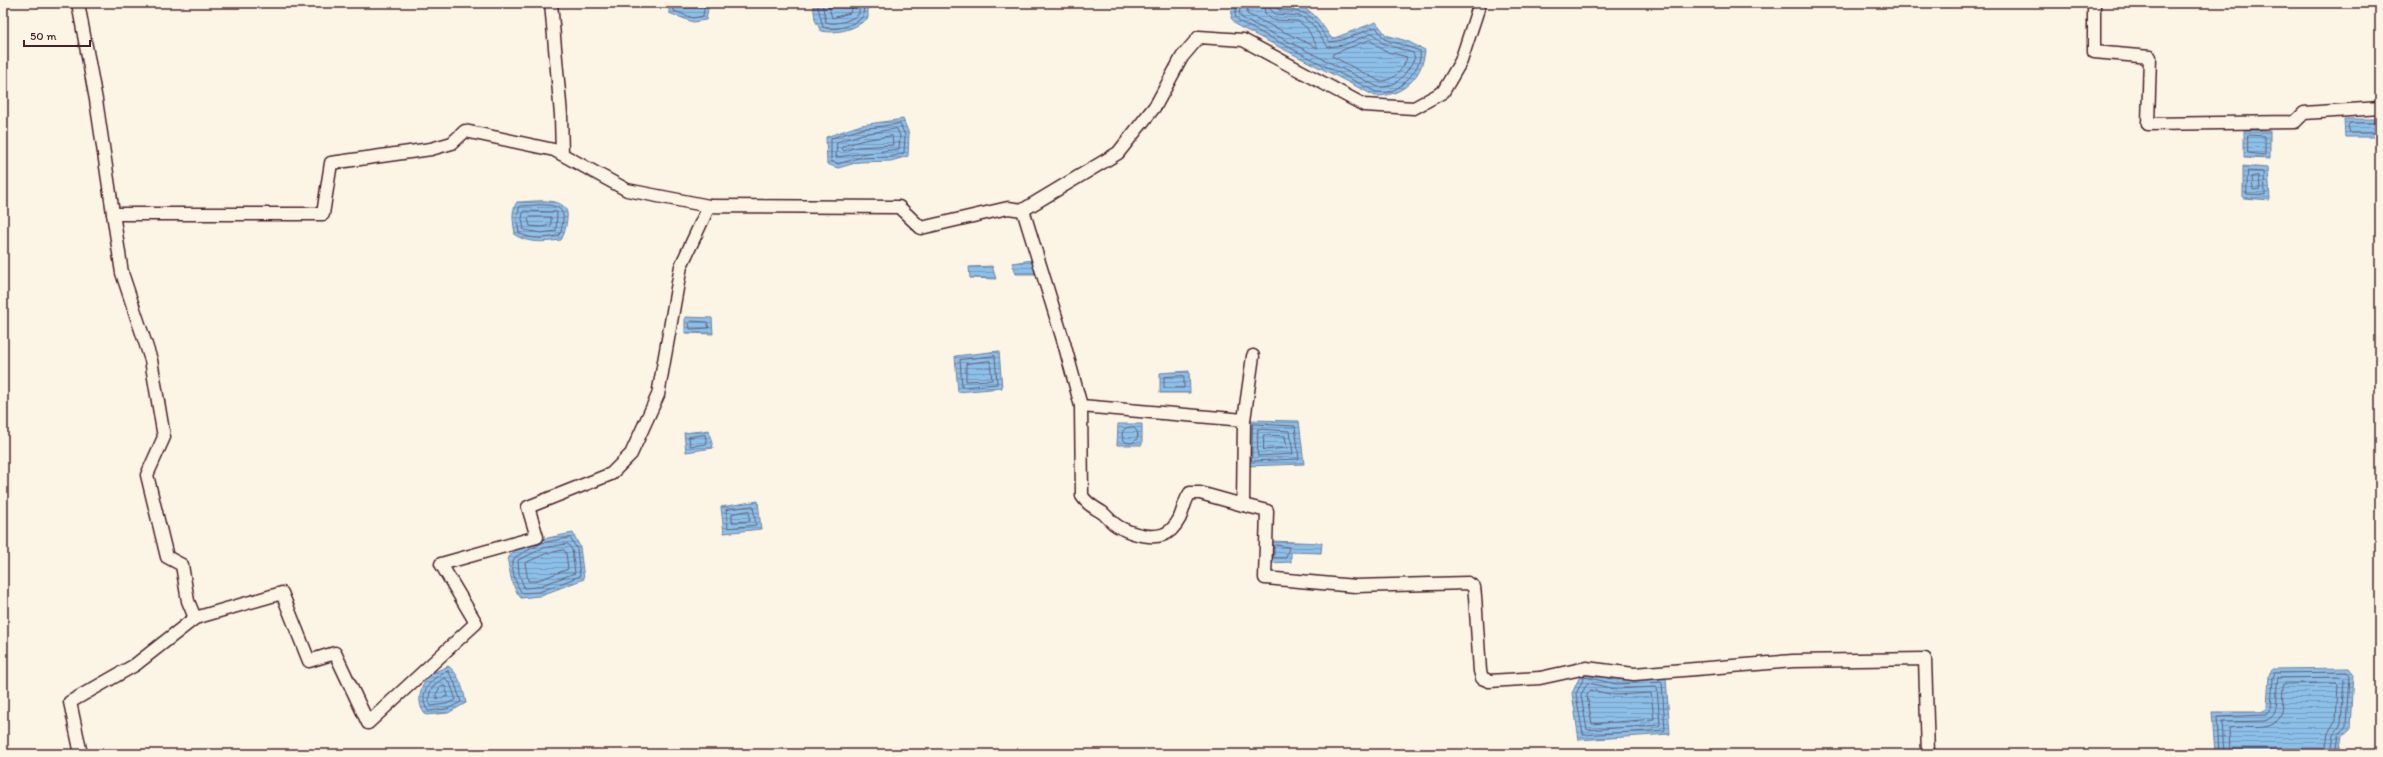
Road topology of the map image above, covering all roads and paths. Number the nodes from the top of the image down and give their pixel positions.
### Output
1 (78, 3) edge
2 (551, 3) edge
3 (1480, 3) edge
4 (2094, 3) edge
5 (2380, 108) edge
6 (562, 154) junction
7 (709, 206) junction
8 (1023, 210) junction
9 (113, 214) junction
10 (1253, 356) dead end
11 (1081, 406) junction
12 (1244, 420) junction
13 (1243, 505) junction
14 (195, 618) junction
15 (81, 754) edge
16 (1928, 754) edge

1 - 9 street
2 - 6 street
3 - 8 street
4 - 5 street
6 - 7 street
6 - 9 street
7 - 8 street
7 - 14 street
8 - 11 street
9 - 14 street
10 - 12 street
11 - 12 street
11 - 13 street
12 - 13 street
13 - 16 street
14 - 15 street

